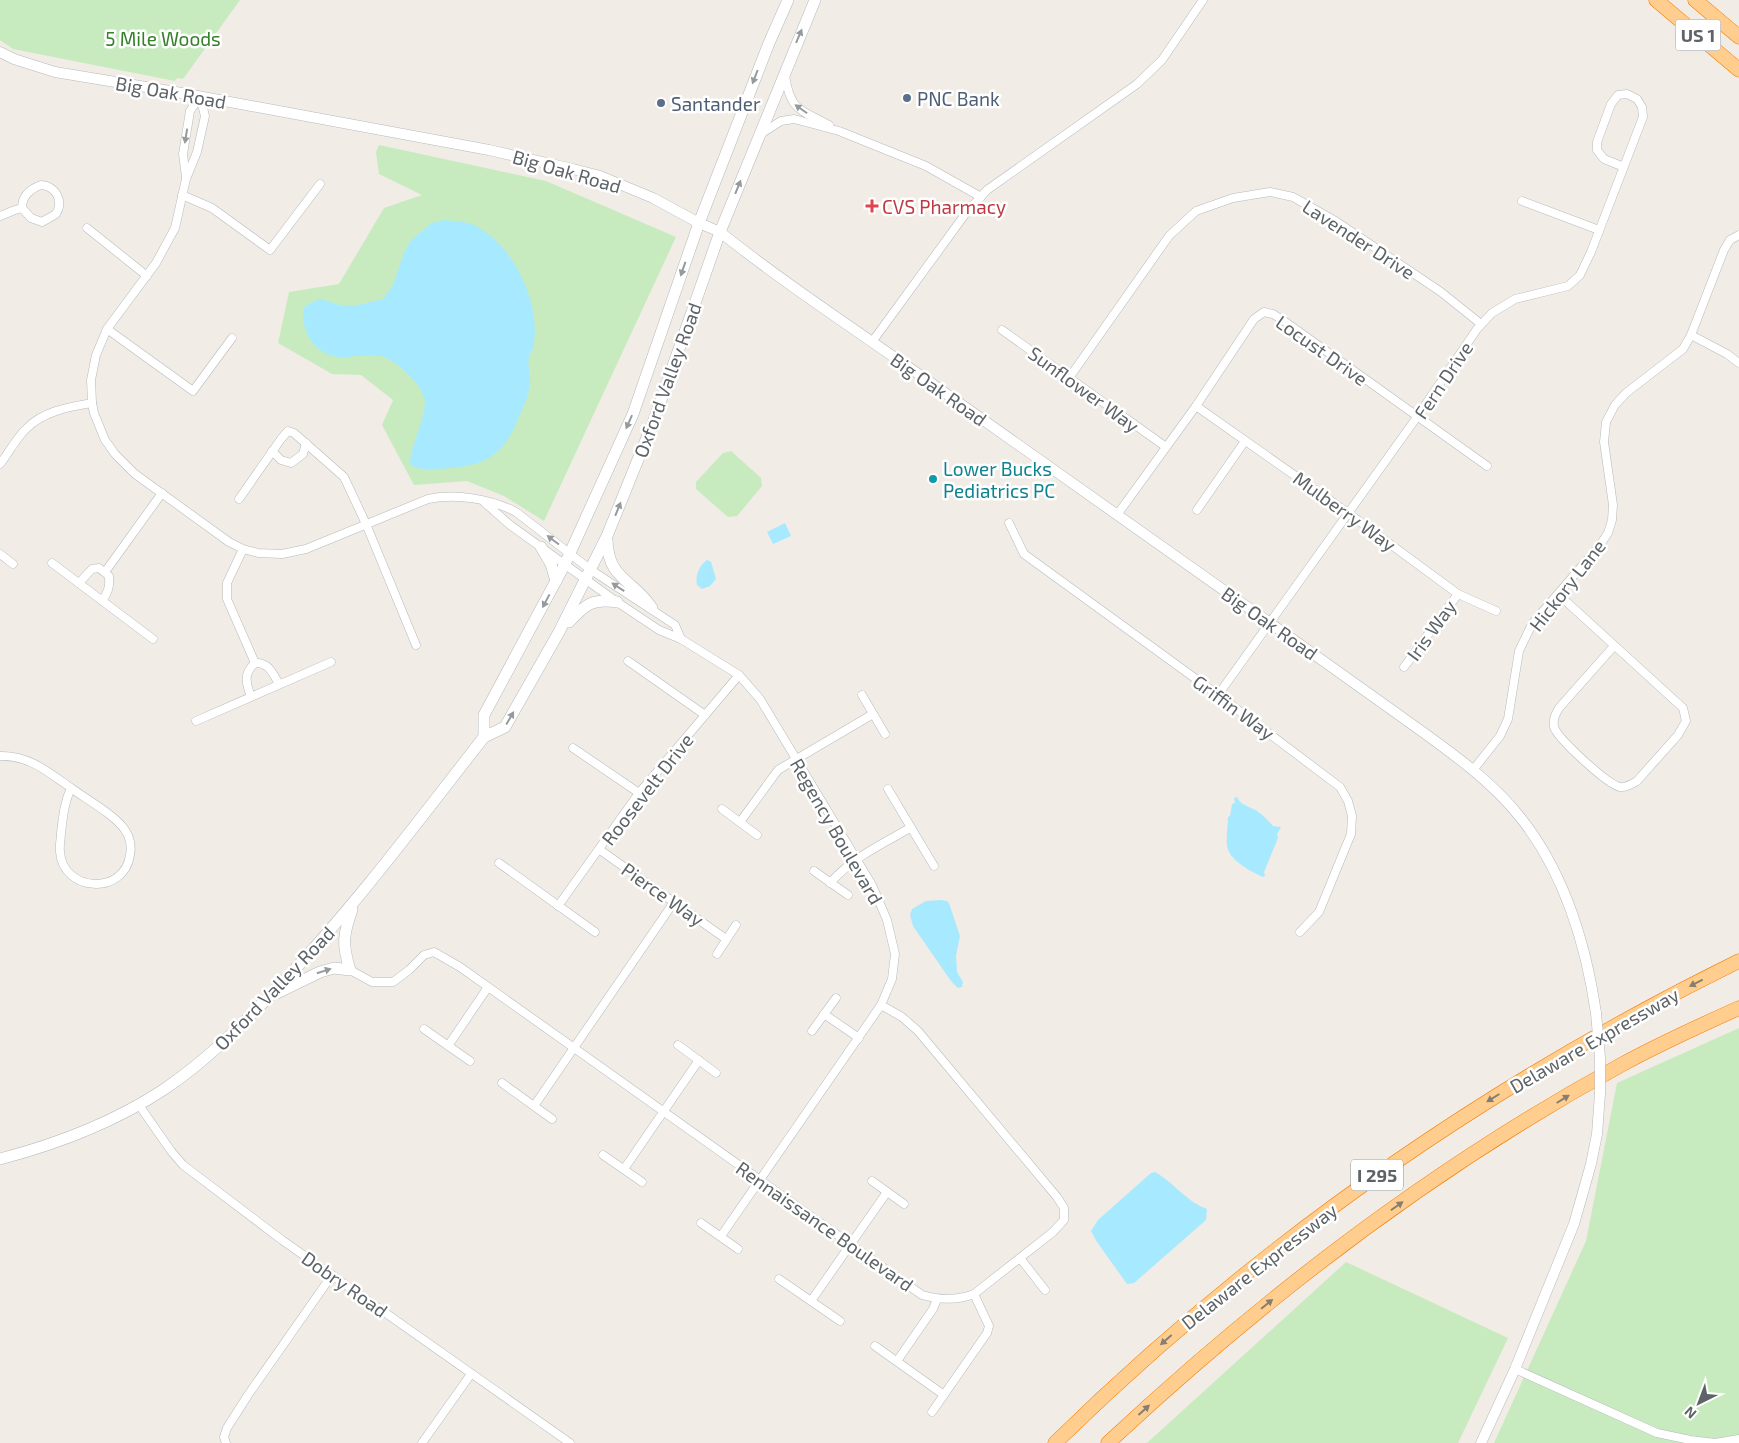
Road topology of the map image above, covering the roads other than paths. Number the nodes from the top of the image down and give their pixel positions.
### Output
1 (788, 0) edge
2 (815, 0) edge
3 (1203, 0) edge
4 (1656, 0) edge
5 (1695, 0) edge
6 (1739, 37) edge
7 (0, 52) edge
8 (1739, 70) edge
9 (784, 71) junction
10 (200, 96) junction
11 (839, 131) junction
12 (759, 136) junction
13 (1624, 167) junction
14 (186, 179) junction
15 (320, 184) dead end
16 (182, 195) junction
17 (981, 197) junction
18 (1522, 201) dead end
19 (22, 208) junction
20 (0, 216) edge
21 (700, 223) junction
22 (86, 228) dead end
23 (1599, 230) junction
24 (720, 232) junction
25 (1739, 235) edge
26 (146, 276) junction
27 (1481, 324) junction
28 (107, 329) junction
29 (1002, 330) dead end
30 (1691, 335) junction
31 (232, 338) dead end
32 (872, 342) junction
33 (1739, 364) edge
34 (1069, 378) junction
35 (92, 402) junction
36 (1196, 406) junction
37 (1418, 417) junction
38 (1246, 441) junction
39 (306, 444) junction
40 (1166, 447) junction
41 (272, 451) junction
42 (0, 464) edge
43 (1487, 466) dead end
44 (162, 493) junction
45 (239, 499) dead end
46 (484, 502) junction
47 (1197, 510) dead end
48 (1348, 512) junction
49 (1117, 515) junction
50 (366, 524) junction
51 (1009, 524) dead end
52 (607, 536) junction
53 (542, 547) junction
54 (243, 549) junction
55 (0, 554) edge
56 (568, 559) junction
57 (52, 562) dead end
58 (13, 564) dead end
59 (105, 572) junction
60 (588, 575) junction
61 (556, 582) junction
62 (79, 584) junction
63 (1458, 594) junction
64 (1558, 594) junction
65 (102, 601) junction
66 (617, 602) junction
67 (652, 608) junction
68 (1496, 611) dead end
69 (1270, 623) junction
70 (559, 632) junction
71 (682, 638) junction
72 (153, 639) dead end
73 (416, 645) dead end
74 (1614, 646) junction
75 (628, 661) dead end
76 (331, 662) dead end
77 (255, 663) junction
78 (1404, 667) dead end
79 (739, 674) junction
80 (279, 684) junction
81 (862, 695) dead end
82 (1218, 696) junction
83 (251, 697) junction
84 (873, 714) junction
85 (704, 715) junction
86 (196, 721) dead end
87 (885, 734) dead end
88 (484, 737) junction
89 (573, 748) dead end
90 (0, 756) edge
91 (796, 759) junction
92 (1473, 770) junction
93 (70, 788) junction
94 (888, 789) dead end
95 (639, 793) junction
96 (722, 809) dead end
97 (740, 822) junction
98 (910, 828) junction
99 (757, 835) dead end
100 (600, 850) junction
101 (857, 859) junction
102 (499, 863) dead end
103 (934, 866) dead end
104 (814, 871) dead end
105 (830, 883) junction
106 (848, 895) dead end
107 (674, 902) junction
108 (354, 903) junction
109 (558, 906) junction
110 (736, 925) dead end
111 (595, 932) dead end
112 (1300, 932) dead end
113 (726, 939) junction
114 (717, 954) dead end
115 (1739, 961) edge
116 (350, 970) junction
117 (488, 987) junction
118 (269, 998) junction
119 (836, 998) dead end
120 (881, 1005) junction
121 (1739, 1008) edge
122 (824, 1014) junction
123 (424, 1029) dead end
124 (812, 1032) dead end
125 (859, 1038) junction
126 (678, 1045) dead end
127 (448, 1046) junction
128 (574, 1048) junction
129 (699, 1060) junction
130 (470, 1061) dead end
131 (716, 1073) dead end
132 (502, 1083) dead end
133 (139, 1105) junction
134 (534, 1106) junction
135 (664, 1112) junction
136 (552, 1119) dead end
137 (603, 1155) dead end
138 (0, 1159) edge
139 (624, 1170) junction
140 (759, 1179) junction
141 (872, 1181) dead end
142 (642, 1182) dead end
143 (887, 1192) junction
144 (904, 1204) dead end
145 (701, 1223) dead end
146 (721, 1236) junction
147 (851, 1244) junction
148 (738, 1249) dead end
149 (1020, 1258) junction
150 (332, 1275) junction
151 (779, 1279) dead end
152 (1045, 1290) dead end
153 (974, 1294) junction
154 (937, 1299) junction
155 (811, 1301) junction
156 (840, 1321) dead end
157 (875, 1346) dead end
158 (896, 1361) junction
159 (1515, 1369) junction
160 (471, 1374) junction
161 (944, 1395) junction
162 (932, 1412) dead end
163 (1739, 1439) edge
164 (226, 1443) edge
165 (422, 1443) edge
166 (570, 1443) edge
167 (1054, 1443) edge
168 (1108, 1443) edge
169 (1481, 1443) edge

1 -> 21 main road, Oxford Valley Road
9 -> 2 main road, Oxford Valley Road
3 - 17 street
4 - 8 highway, US 1
5 - 6 highway, US 1
7 - 10 street, Big Oak Road
11 -> 9 street
9 - 12 main road, Oxford Valley Road
10 -> 14 street
10 - 14 street
10 - 21 street, Big Oak Road
11 - 12 street
11 - 17 street
24 -> 12 main road, Oxford Valley Road
13 - 13 street, Fern Drive
13 - 23 street, Fern Drive
14 - 16 street
15 - 16 street
16 - 26 street
17 - 32 street
18 - 23 street
19 - 19 street
19 - 20 street
21 - 24 street, Big Oak Road
21 -> 56 main road, Oxford Valley Road
22 - 26 street
23 - 27 street, Fern Drive
24 - 32 street, Big Oak Road
52 -> 24 main road, Oxford Valley Road
25 - 30 street, Hickory Lane
26 - 28 street
27 - 34 street, Lavender Drive
27 - 37 street, Fern Drive
28 - 31 street
28 - 35 street
29 - 34 street, Sunflower Way
30 - 33 street
30 - 64 street, Hickory Lane
32 - 49 street, Big Oak Road
34 - 40 street, Sunflower Way
35 - 42 street
35 - 44 street
36 - 37 street, Locust Drive
36 - 38 street, Mulberry Way
36 - 40 street, Locust Drive
37 - 43 street, Locust Drive
37 - 48 street, Fern Drive
38 - 47 street
38 - 48 street, Mulberry Way
39 - 41 street
39 - 41 street
39 - 50 street
40 - 49 street, Locust Drive
41 - 45 street
44 - 54 street
44 - 59 street
46 - 50 street
46 - 53 street
56 -> 46 street
48 - 63 street, Mulberry Way
48 - 69 street, Fern Drive
49 - 69 street, Big Oak Road
50 - 54 street
50 - 73 street
51 - 82 street, Griffin Way
52 - 60 main road, Oxford Valley Road
52 - 67 main road
53 - 56 street
53 - 61 main road
54 - 77 street
55 - 58 street
56 - 60 street
56 - 60 street
56 - 61 main road, Oxford Valley Road
57 - 62 street
59 - 62 street
59 - 65 street
60 - 66 street, Regency Boulevard
67 -> 60 street, Regency Boulevard
60 - 70 main road, Oxford Valley Road
61 -> 88 main road, Oxford Valley Road
62 - 65 street
63 - 68 street, Mulberry Way
63 - 78 street, Iris Way
64 - 74 street
64 - 92 street, Hickory Lane
65 - 72 street
66 - 70 main road
66 - 71 street, Regency Boulevard
67 - 71 street, Regency Boulevard
69 - 82 street, Fern Drive
69 - 92 street, Big Oak Road
88 -> 70 main road, Oxford Valley Road
71 - 79 street, Regency Boulevard
74 - 74 street
75 - 85 street
76 - 80 street
77 - 80 street
77 - 83 street
79 - 85 street, Roosevelt Drive
79 - 91 street, Regency Boulevard
80 - 83 street
81 - 84 street
82 - 112 street, Griffin Way
83 - 86 street
84 - 87 street
84 - 91 street
85 - 95 street, Roosevelt Drive
88 - 108 main road, Oxford Valley Road
89 - 95 street
90 - 93 street
91 - 97 street
91 - 101 street, Regency Boulevard
92 - 159 street, Big Oak Road, bridge
93 - 93 street
94 - 98 street
95 - 100 street, Roosevelt Drive
96 - 97 street
97 - 99 street
98 - 101 street
98 - 103 street
100 - 107 street, Pierce Way
100 - 109 street, Roosevelt Drive
101 - 105 street
101 - 120 street, Regency Boulevard
102 - 109 street
104 - 105 street
105 - 106 street
107 - 113 street, Pierce Way
107 - 128 street
108 - 116 main road
108 - 118 main road, Oxford Valley Road
109 - 111 street
110 - 113 street
113 - 114 street
115 -> 167 highway, Delaware Expressway / I 295
116 - 117 street, Rennaissance Boulevard
118 -> 116 main road
117 - 127 street
117 - 128 street, Rennaissance Boulevard
118 - 133 main road, Oxford Valley Road
119 - 122 street
120 - 125 street, Regency Boulevard
120 - 149 street, Rennaissance Boulevard
168 -> 121 highway, Delaware Expressway / I 295
122 - 124 street
122 - 125 street
123 - 127 street
125 - 140 street, Regency Boulevard
126 - 129 street
127 - 130 street
128 - 134 street
128 - 135 street, Rennaissance Boulevard
129 - 131 street
129 - 135 street
132 - 134 street
133 - 138 main road, Oxford Valley Road
133 - 150 street, Dobry Road
134 - 136 street
135 - 139 street
135 - 140 street, Rennaissance Boulevard
137 - 139 street
139 - 142 street
140 - 146 street, Regency Boulevard
140 - 147 street, Rennaissance Boulevard
141 - 143 street
143 - 144 street
143 - 147 street
145 - 146 street
146 - 148 street
147 - 154 street, Rennaissance Boulevard
147 - 155 street
149 - 152 street
149 - 153 street, Rennaissance Boulevard
150 - 160 street, Dobry Road
150 - 164 street
151 - 155 street
153 - 154 street, Rennaissance Boulevard
153 - 161 street
154 - 158 street
155 - 156 street
157 - 158 street
158 - 161 street
159 - 163 street
159 - 169 street, Big Oak Road
160 - 165 street
160 - 166 street, Dobry Road
161 - 162 street

